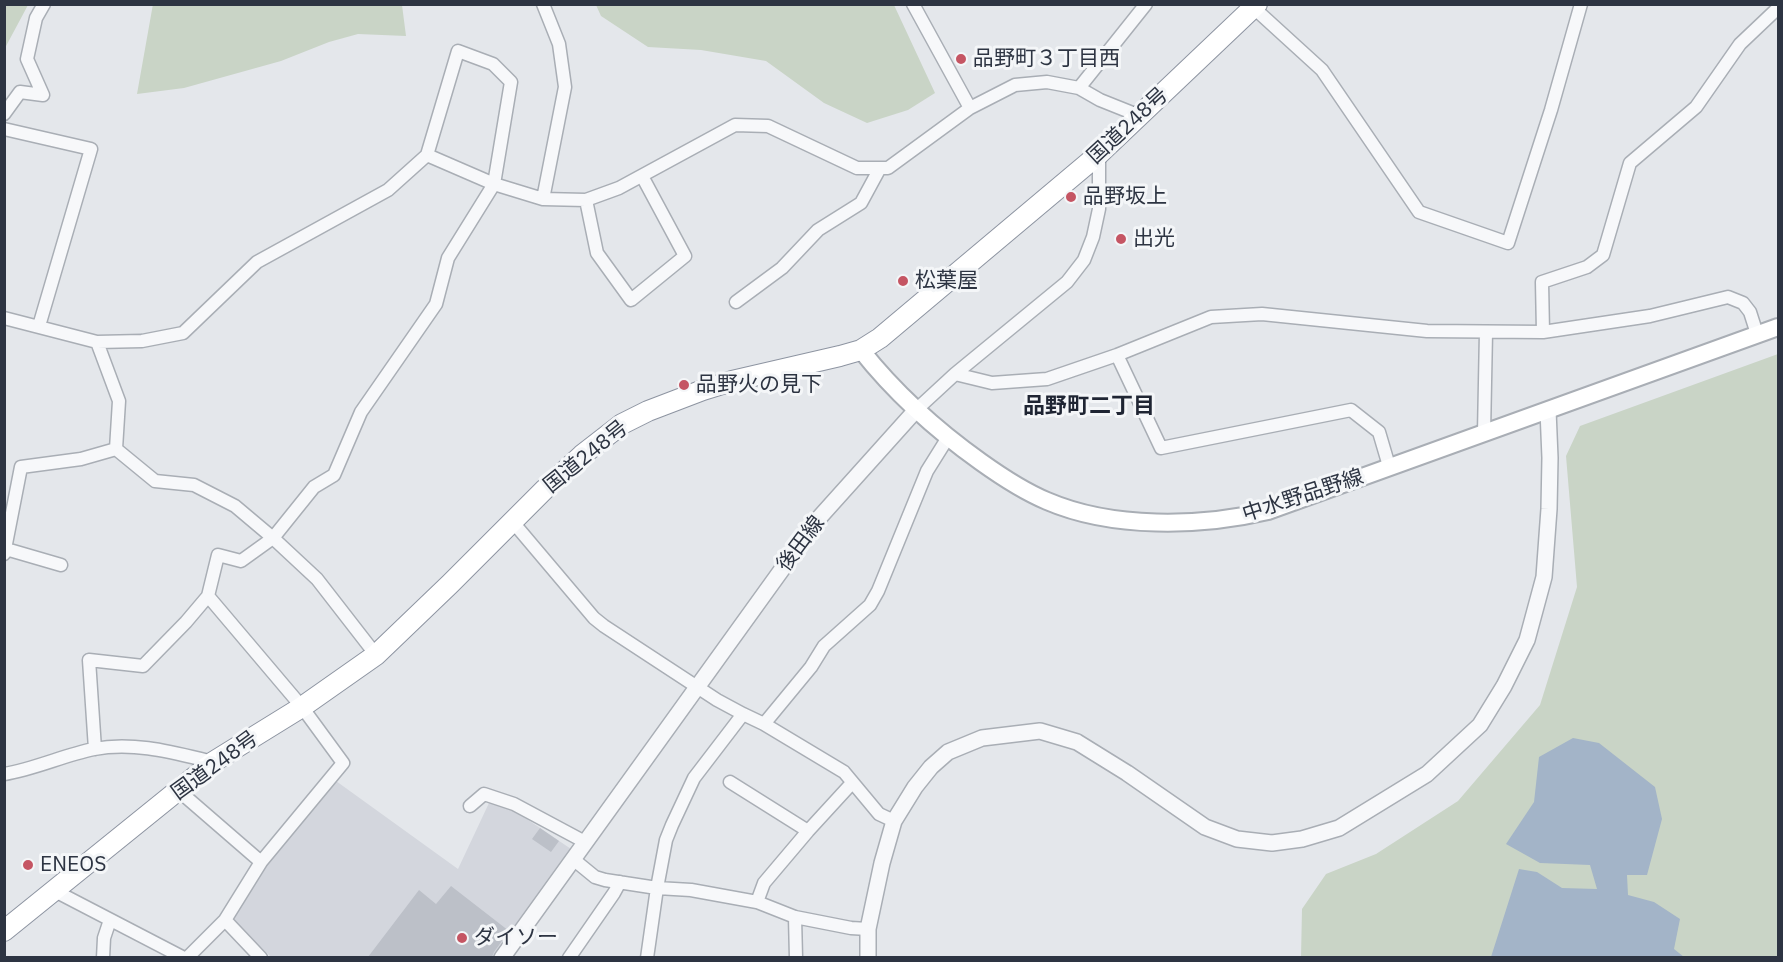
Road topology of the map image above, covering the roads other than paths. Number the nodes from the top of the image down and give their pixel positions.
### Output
1 (44, 4) edge
2 (543, 4) edge
3 (913, 4) edge
4 (1146, 4) edge
5 (1581, 4) edge
6 (1255, 6) edge
7 (1779, 9) edge
8 (1079, 88) junction
9 (970, 108) junction
10 (4, 114) edge
11 (1140, 116) junction
12 (4, 129) edge
13 (1099, 154) junction
14 (427, 155) junction
15 (879, 168) junction
16 (642, 176) junction
17 (494, 184) junction
18 (543, 199) junction
19 (586, 200) junction
20 (736, 302) dead end
21 (4, 318) edge
22 (39, 326) junction
23 (1779, 327) edge
24 (1486, 332) junction
25 (1543, 332) junction
26 (1757, 334) junction
27 (97, 342) junction
28 (861, 350) junction
29 (1117, 355) junction
30 (955, 374) junction
31 (916, 410) junction
32 (1548, 410) junction
33 (1484, 433) junction
34 (947, 439) junction
35 (116, 449) junction
36 (1389, 466) junction
37 (512, 521) junction
38 (273, 538) junction
39 (5, 551) edge
40 (61, 565) dead end
41 (208, 596) junction
42 (376, 655) junction
43 (697, 687) junction
44 (302, 707) junction
45 (743, 714) junction
46 (764, 724) junction
47 (94, 749) junction
48 (213, 762) junction
49 (4, 774) edge
50 (730, 782) dead end
51 (852, 783) junction
52 (179, 791) junction
53 (470, 806) dead end
54 (894, 821) junction
55 (808, 831) junction
56 (585, 842) junction
57 (573, 860) junction
58 (261, 862) junction
59 (620, 882) junction
60 (657, 888) junction
61 (55, 891) junction
62 (757, 902) junction
63 (795, 916) junction
64 (110, 920) junction
65 (225, 920) junction
66 (868, 929) junction
67 (4, 931) edge
68 (103, 957) edge
69 (182, 957) edge
70 (261, 957) edge
71 (502, 957) edge
72 (569, 957) edge
73 (647, 957) edge
74 (796, 957) edge
75 (868, 957) edge

1 - 10 street
2 - 18 street
3 - 9 street
4 - 8 street
5 - 6 street
6 - 11 highway, 国道248号
7 - 25 street
8 - 9 street
8 - 11 street
9 - 15 street
11 - 13 highway, 国道248号
12 - 22 street
13 - 28 highway, 国道248号
13 - 30 street, 後田線
14 - 17 street
14 - 17 street
14 - 27 street
15 - 16 street
15 - 20 street
16 - 19 street
16 - 19 street
17 - 18 street
17 - 38 street
18 - 19 street
21 - 22 street
22 - 27 street
23 - 26 main road, 中水野品野線
24 - 25 street
24 - 29 street
24 - 33 street
25 - 26 street
26 - 32 main road, 中水野品野線
27 - 35 street
28 - 31 main road, 中水野品野線
28 - 37 highway, 国道248号
29 - 30 street
29 - 36 street
30 - 31 street, 後田線
31 - 34 main road, 中水野品野線
31 - 43 street, 後田線
32 - 33 main road, 中水野品野線
32 - 54 street
33 - 36 main road, 中水野品野線
34 - 36 main road, 中水野品野線
34 - 46 street
35 - 38 street
35 - 39 street
37 - 42 highway, 国道248号
37 - 43 street
38 - 41 street
38 - 42 street
39 - 40 street
41 - 44 street
41 - 47 street
42 - 44 highway, 国道248号
43 - 45 street
43 - 56 street, 後田線
44 - 48 highway, 国道248号
44 - 58 street
45 - 46 street
45 - 60 street
46 - 51 street
47 - 48 street
47 - 49 street
48 - 52 highway, 国道248号
50 - 55 street
51 - 54 street
51 - 55 street
52 - 58 street
52 - 61 highway, 国道248号
53 - 56 street
54 - 66 street
55 - 62 street
56 - 57 street, 後田線
57 - 59 street
57 - 71 street, 後田線
58 - 65 street
59 - 60 street
59 - 72 street
60 - 62 street
60 - 73 street
61 - 64 street
61 - 67 highway, 国道248号
62 - 63 street
63 - 66 street
63 - 74 street
64 - 68 street
64 - 69 street
65 - 69 street
65 - 70 street
66 - 75 street

